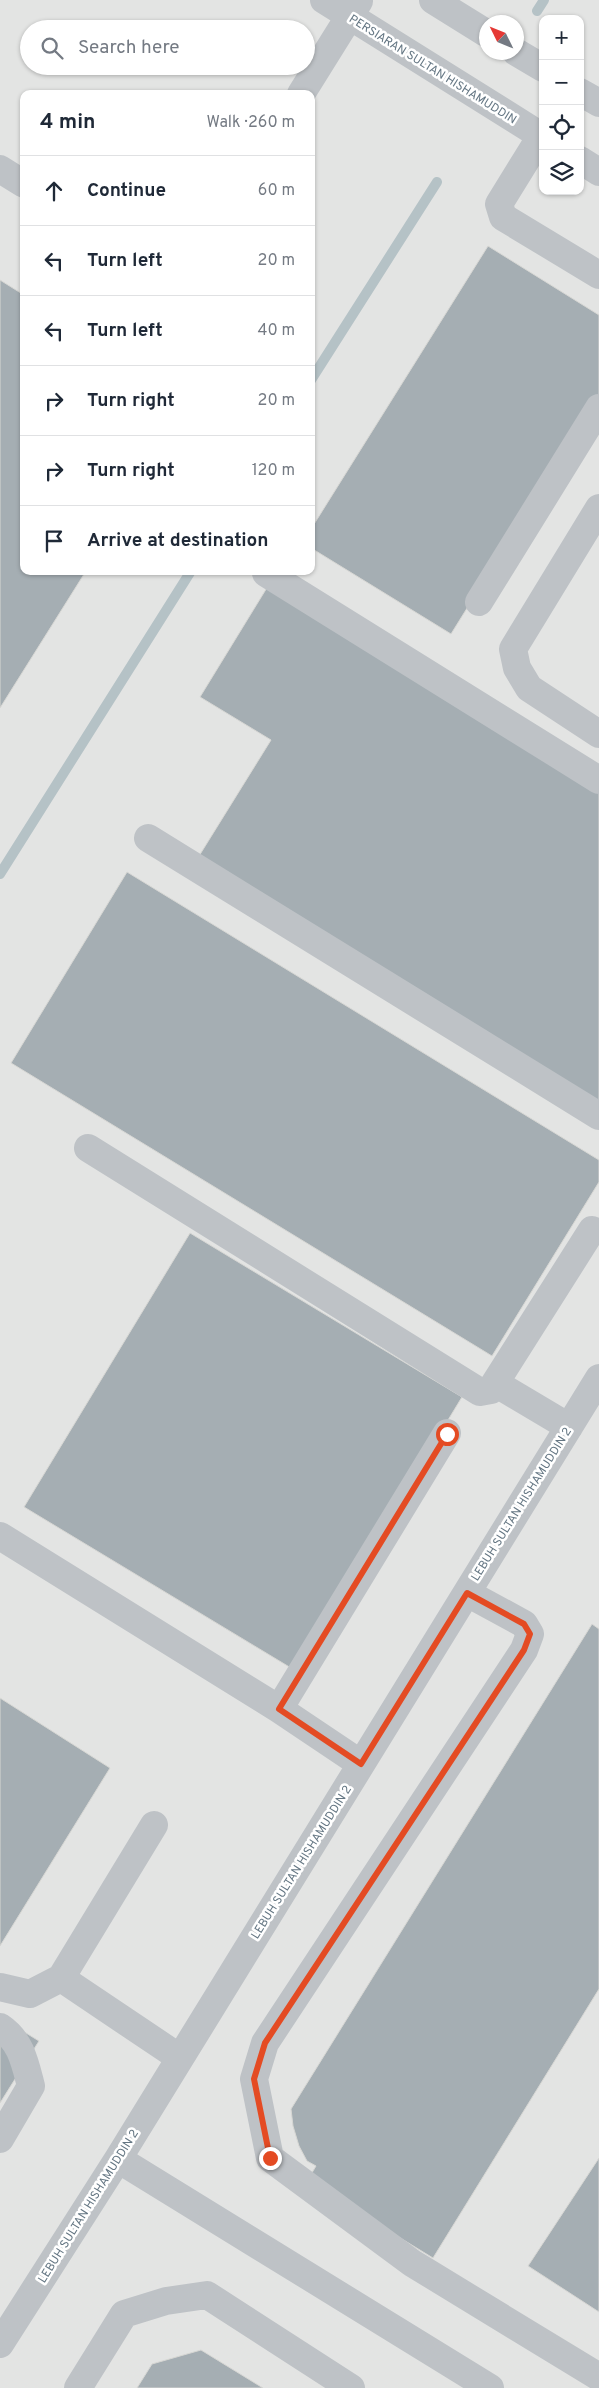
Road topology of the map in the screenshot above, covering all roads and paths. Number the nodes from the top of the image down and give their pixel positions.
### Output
1 (324, 0) edge
2 (434, 0) edge
3 (355, 8) edge
4 (479, 29) edge
5 (524, 57) edge
6 (539, 66) edge
7 (315, 72) edge
8 (313, 75) edge
9 (304, 90) edge
10 (584, 94) edge
11 (599, 103) edge
12 (539, 134) edge
13 (539, 141) edge
14 (584, 163) edge
15 (0, 169) edge
16 (599, 172) edge
17 (20, 182) edge
18 (599, 275) edge
19 (599, 408) edge
20 (599, 508) edge
21 (268, 575) edge
22 (479, 602) dead end
23 (599, 734) edge
24 (599, 780) edge
25 (148, 838) dead end
26 (599, 1116) edge
27 (88, 1148) dead end
28 (592, 1230) dead end
29 (599, 1378) edge
30 (495, 1383) junction
31 (569, 1427) junction
32 (447, 1434) dead end
33 (0, 1536) edge
34 (467, 1593) junction
35 (279, 1709) junction
36 (361, 1764) junction
37 (154, 1825) dead end
38 (61, 1978) junction
39 (0, 1987) edge
40 (0, 2027) edge
41 (180, 2058) junction
42 (0, 2138) edge
43 (118, 2159) junction
44 (5, 2327) edge
45 (599, 2377) edge
46 (78, 2388) edge
47 (351, 2388) edge
48 (490, 2388) edge

1 - 3 street, PERSIARAN SULTAN HISHAMUDDIN
2 - 4 street
3 - 7 street
3 - 12 street, PERSIARAN SULTAN HISHAMUDDIN
5 - 6 street
8 - 9 street
10 - 11 street
13 - 18 street
14 - 16 street
15 - 17 street
19 - 22 street
20 - 23 street
21 - 24 street
25 - 26 street
27 - 30 street
28 - 30 street
29 - 31 street, LEBUH SULTAN HISHAMUDDIN 2
30 - 31 street
31 - 34 street, LEBUH SULTAN HISHAMUDDIN 2
32 - 35 street
33 - 35 street
34 - 36 street, LEBUH SULTAN HISHAMUDDIN 2
34 - 45 street
35 - 36 street
36 - 41 street, LEBUH SULTAN HISHAMUDDIN 2
37 - 38 street
38 - 39 street
38 - 41 street
40 - 42 street
41 - 43 street, LEBUH SULTAN HISHAMUDDIN 2
43 - 44 street, LEBUH SULTAN HISHAMUDDIN 2
43 - 48 street
46 - 47 street

